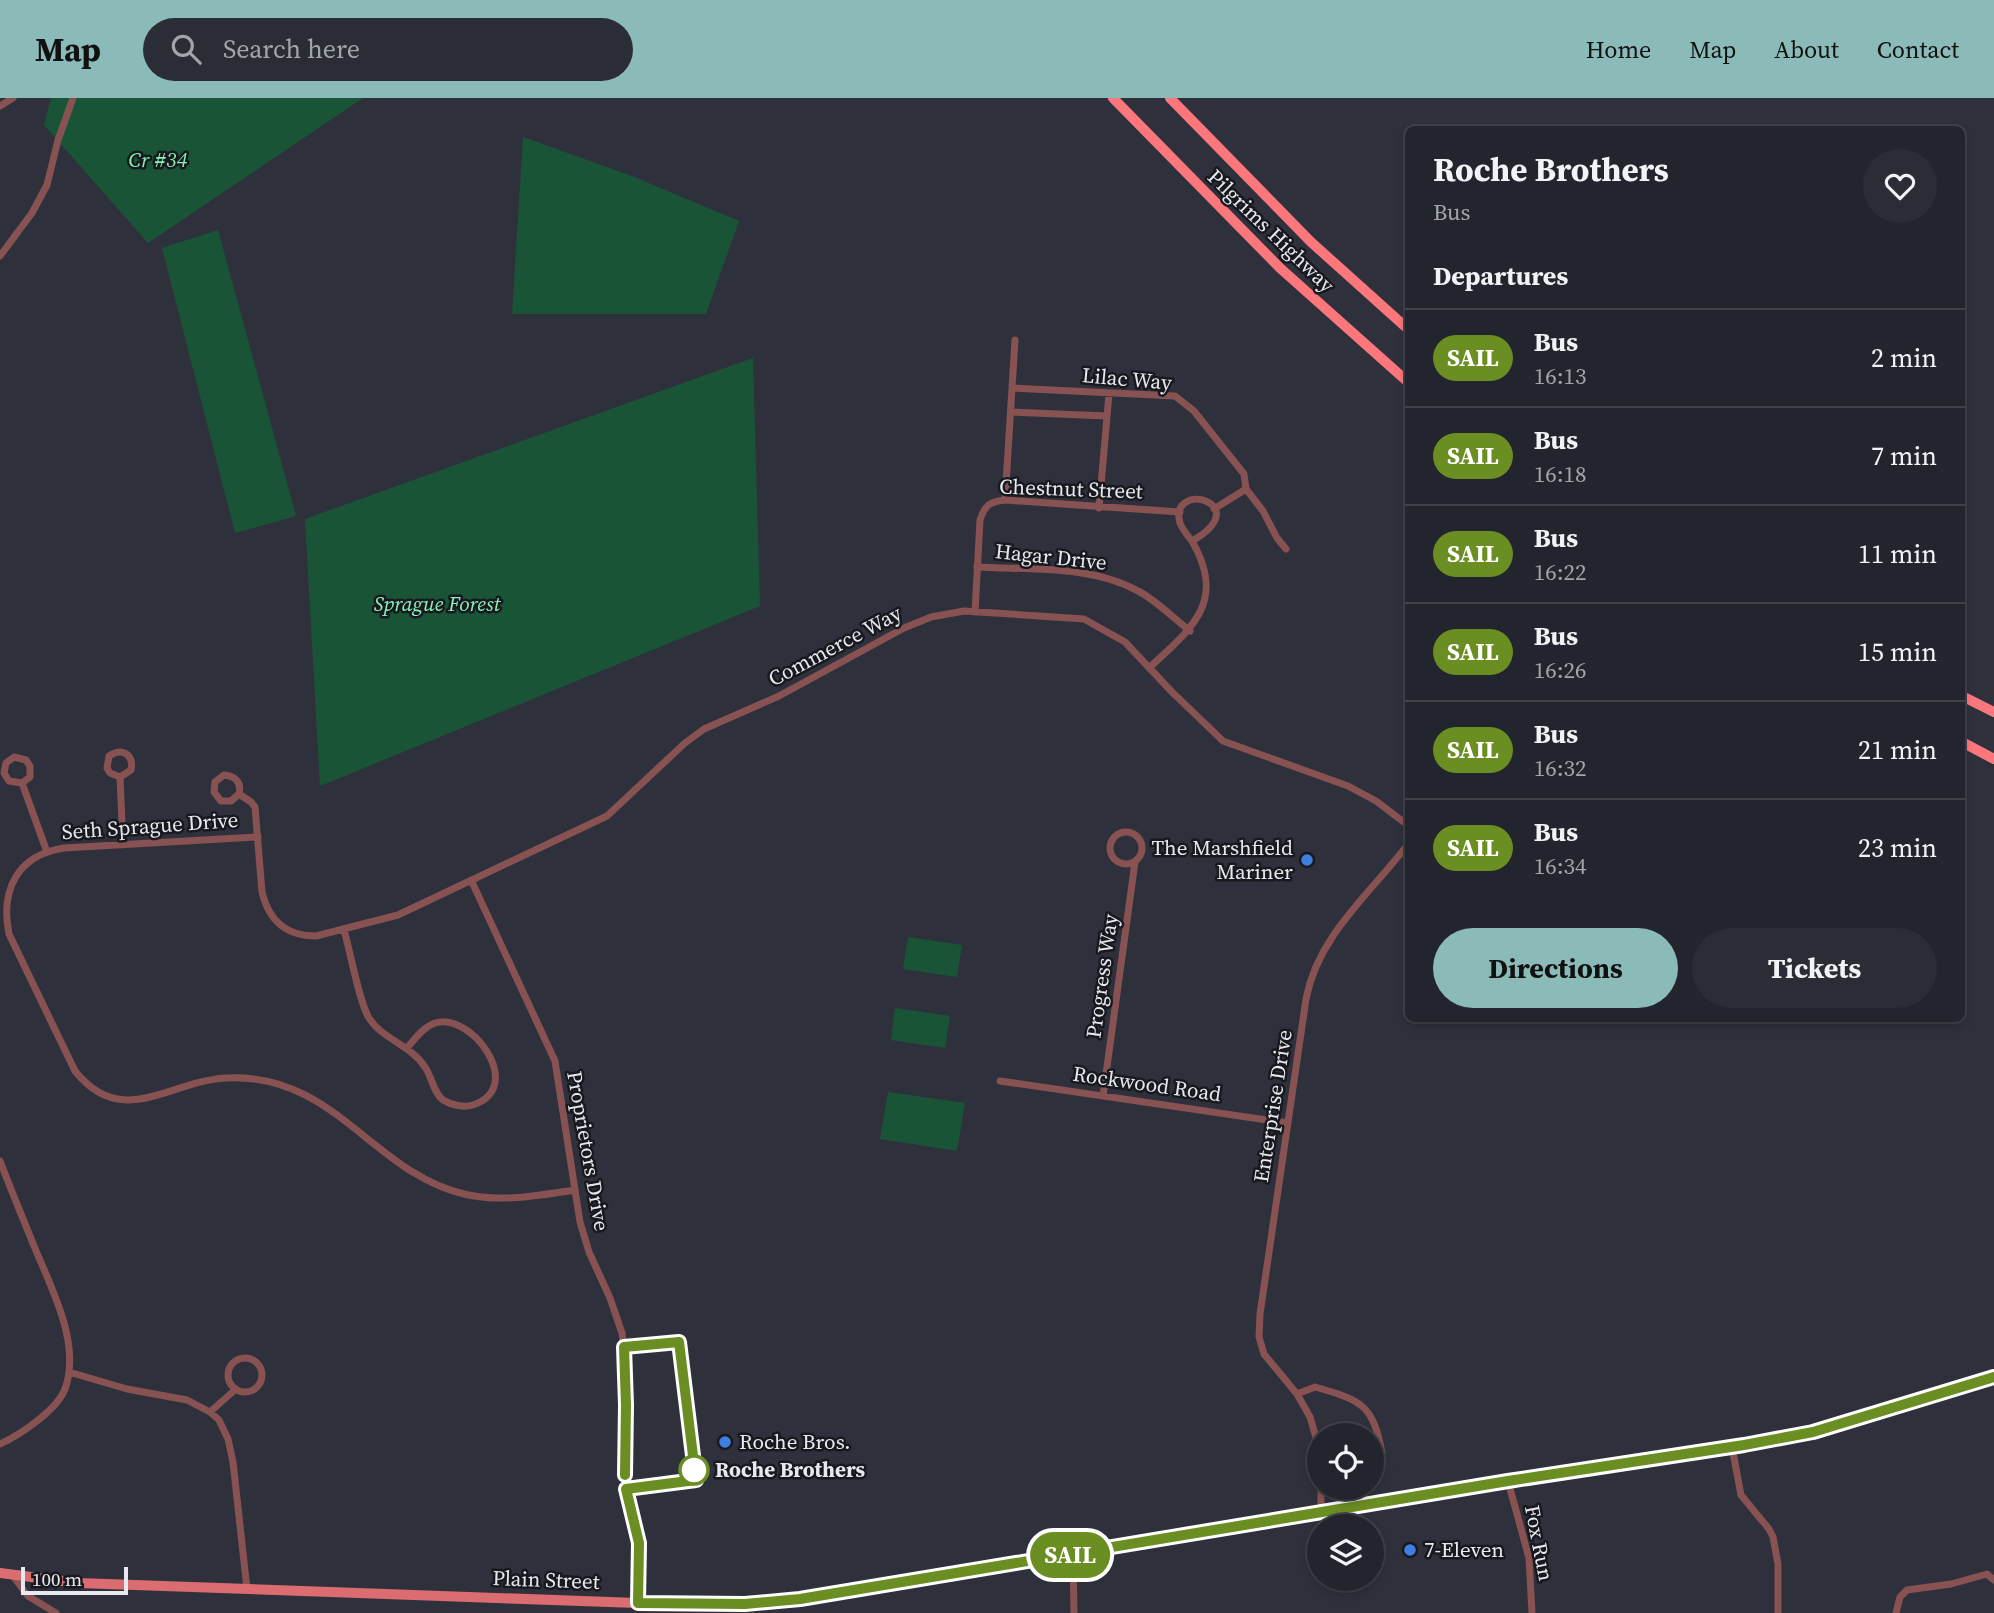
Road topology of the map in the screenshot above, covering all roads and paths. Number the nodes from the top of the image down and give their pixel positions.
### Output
1 (13, 98) edge
2 (73, 98) edge
3 (1113, 98) edge
4 (1170, 98) edge
5 (0, 106) edge
6 (0, 256) edge
7 (1405, 326) edge
8 (1015, 340) dead end
9 (1405, 379) edge
10 (1012, 388) junction
11 (1109, 394) junction
12 (1011, 412) junction
13 (1107, 416) junction
14 (1246, 489) junction
15 (1005, 500) junction
16 (1099, 508) junction
17 (1214, 509) junction
18 (1180, 512) junction
19 (1192, 541) junction
20 (1286, 549) dead end
21 (977, 567) junction
22 (975, 612) junction
23 (1190, 631) junction
24 (1149, 668) junction
25 (1965, 698) edge
26 (1994, 712) edge
27 (1965, 744) edge
28 (1994, 759) edge
29 (120, 777) dead end
30 (22, 783) dead end
31 (239, 794) dead end
32 (1405, 824) edge
33 (258, 837) junction
34 (124, 845) junction
35 (1405, 848) edge
36 (47, 852) junction
37 (1135, 862) junction
38 (472, 882) junction
39 (344, 930) junction
40 (407, 1048) junction
41 (1000, 1081) dead end
42 (1103, 1096) junction
43 (1288, 1123) junction
44 (0, 1161) edge
45 (575, 1190) junction
46 (69, 1372) junction
47 (1994, 1377) edge
48 (236, 1389) junction
49 (1297, 1394) junction
50 (211, 1412) junction
51 (1312, 1423) edge
52 (1374, 1423) edge
53 (0, 1444) edge
54 (1732, 1447) junction
55 (1508, 1481) junction
56 (1321, 1500) edge
57 (1321, 1514) joint
58 (1307, 1516) edge
59 (1073, 1555) junction
60 (0, 1573) edge
61 (13, 1576) junction
62 (1994, 1580) edge
63 (247, 1589) junction
64 (638, 1603) junction
65 (56, 1613) edge
66 (628, 1613) edge
67 (643, 1613) edge
68 (1074, 1613) edge
69 (1532, 1613) edge
70 (1777, 1613) edge
71 (1896, 1613) edge

1 - 5 street
2 - 6 street
3 - 9 highway, Pilgrims Highway
4 - 7 highway, Pilgrims Highway
8 - 10 street
10 - 11 street, Lilac Way
10 - 12 street
11 - 13 street
11 - 14 street, Lilac Way
12 - 13 street
12 - 15 street
13 - 16 street
14 - 17 street
14 - 20 street, Lilac Way
15 - 16 street, Chestnut Street
15 - 21 street, Chestnut Street
16 - 18 street, Chestnut Street
17 - 18 street
17 - 19 street
18 - 19 street
19 - 23 street
21 - 22 street, Chestnut Street
21 - 23 street, Hagar Drive
22 - 24 street, Commerce Way
22 - 38 street, Commerce Way
23 - 24 street
24 - 32 street, Commerce Way
25 - 26 highway
27 - 28 highway
29 - 34 street
30 - 36 street
31 - 33 street, Commerce Way
33 - 34 street, Seth Sprague Drive
33 - 39 street, Commerce Way
34 - 36 street, Seth Sprague Drive
35 - 43 street, Enterprise Drive
36 - 45 street, Seth Sprague Drive
37 - 37 street, Progress Way
37 - 42 street, Progress Way
38 - 39 street, Commerce Way
38 - 45 street, Proprietors Drive
39 - 40 street
40 - 40 street
41 - 42 street, Rockwood Road
42 - 43 street, Rockwood Road
43 - 49 street, Enterprise Drive
44 - 46 street
45 - 64 street, Proprietors Drive
46 - 50 street
46 - 53 street
47 - 54 main road, Plain Street
48 - 48 street
48 - 50 street
49 - 51 street, Enterprise Drive
49 - 52 street
50 - 63 street
54 - 55 main road, Plain Street
54 - 70 street
55 - 57 main road, Plain Street
55 - 69 street, Fox Run
56 - 57 street
58 - 59 main road, Plain Street
59 - 64 main road, Plain Street
59 - 68 street
60 - 61 main road, Plain Street
61 - 63 main road, Plain Street
61 - 65 street
62 - 71 street
63 - 64 main road, Plain Street
64 - 66 main road
64 - 67 main road

